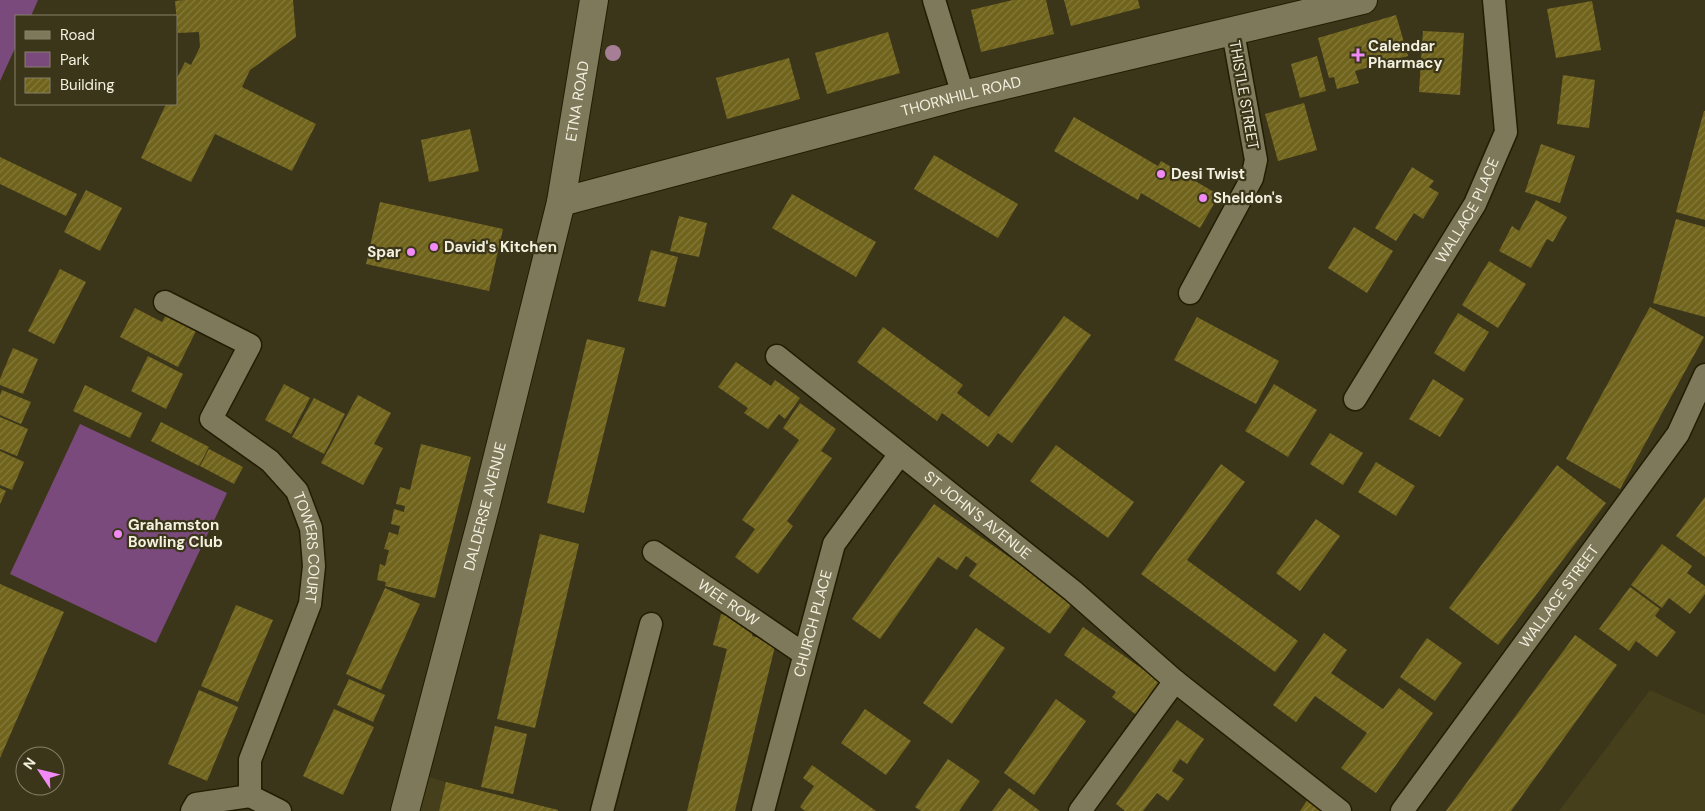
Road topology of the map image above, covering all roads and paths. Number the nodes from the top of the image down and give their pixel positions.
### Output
1 (594, 0) edge
2 (934, 0) edge
3 (1363, 0) edge
4 (1494, 0) edge
5 (1233, 32) junction
6 (963, 94) junction
7 (561, 202) junction
8 (1190, 293) dead end
9 (165, 302) dead end
10 (777, 356) dead end
11 (1705, 375) edge
12 (1355, 400) dead end
13 (900, 454) junction
14 (654, 552) dead end
15 (652, 624) dead end
16 (804, 654) junction
17 (1175, 680) junction
18 (250, 796) junction
19 (192, 811) edge
20 (280, 811) edge
21 (406, 811) edge
22 (602, 811) edge
23 (763, 811) edge
24 (1080, 811) edge
25 (1340, 811) edge
26 (1402, 811) edge

1 - 7 street, ETNA ROAD
2 - 6 street
3 - 5 street, THORNHILL ROAD
4 - 12 street, WALLACE PLACE
5 - 6 street, THORNHILL ROAD
5 - 8 street, THISTLE STREET
6 - 7 street, THORNHILL ROAD
7 - 21 street, DALDERSE AVENUE
9 - 18 street, TOWERS COURT
10 - 13 street, ST JOHN'S AVENUE
11 - 26 street, WALLACE STREET
13 - 16 street, CHURCH PLACE
13 - 17 street, ST JOHN'S AVENUE
14 - 16 street, WEE ROW
15 - 22 street
16 - 23 street, CHURCH PLACE
17 - 24 street
17 - 25 street, ST JOHN'S AVENUE
18 - 19 street
18 - 20 street

